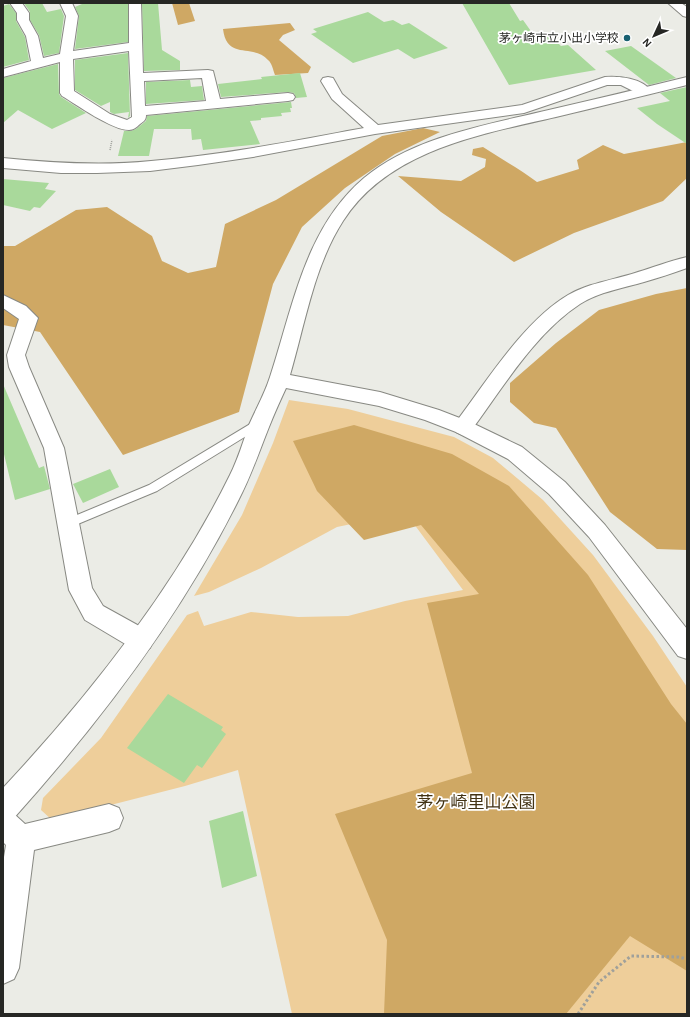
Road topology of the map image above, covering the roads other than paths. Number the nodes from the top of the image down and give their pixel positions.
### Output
1 (16, 3) edge
2 (66, 3) edge
3 (135, 3) edge
4 (674, 3) edge
5 (687, 13) edge
6 (135, 46) junction
7 (66, 56) junction
8 (38, 63) junction
9 (3, 73) edge
10 (137, 77) junction
11 (328, 81) dead end
12 (687, 82) edge
13 (644, 91) junction
14 (288, 97) dead end
15 (214, 104) junction
16 (139, 111) junction
17 (375, 130) junction
18 (3, 163) edge
19 (687, 262) edge
20 (3, 301) edge
21 (279, 380) junction
22 (261, 422) junction
23 (462, 427) junction
24 (69, 523) junction
25 (141, 640) junction
26 (687, 648) edge
27 (3, 809) edge
28 (109, 818) dead end
29 (12, 831) edge
30 (3, 968) edge

1 - 8 street
2 - 7 street
3 - 6 street
4 - 5 street
6 - 7 street
6 - 10 street
7 - 8 street
7 - 16 street
8 - 9 street
10 - 15 street
10 - 16 street
11 - 17 street
12 - 13 street
13 - 17 street
13 - 21 street
14 - 15 street
15 - 16 street
17 - 18 street
19 - 23 street
20 - 24 street
21 - 22 street
21 - 23 street
22 - 24 lane
22 - 25 street
23 - 26 street
24 - 25 street
25 - 27 street
28 - 29 street
29 - 30 street

